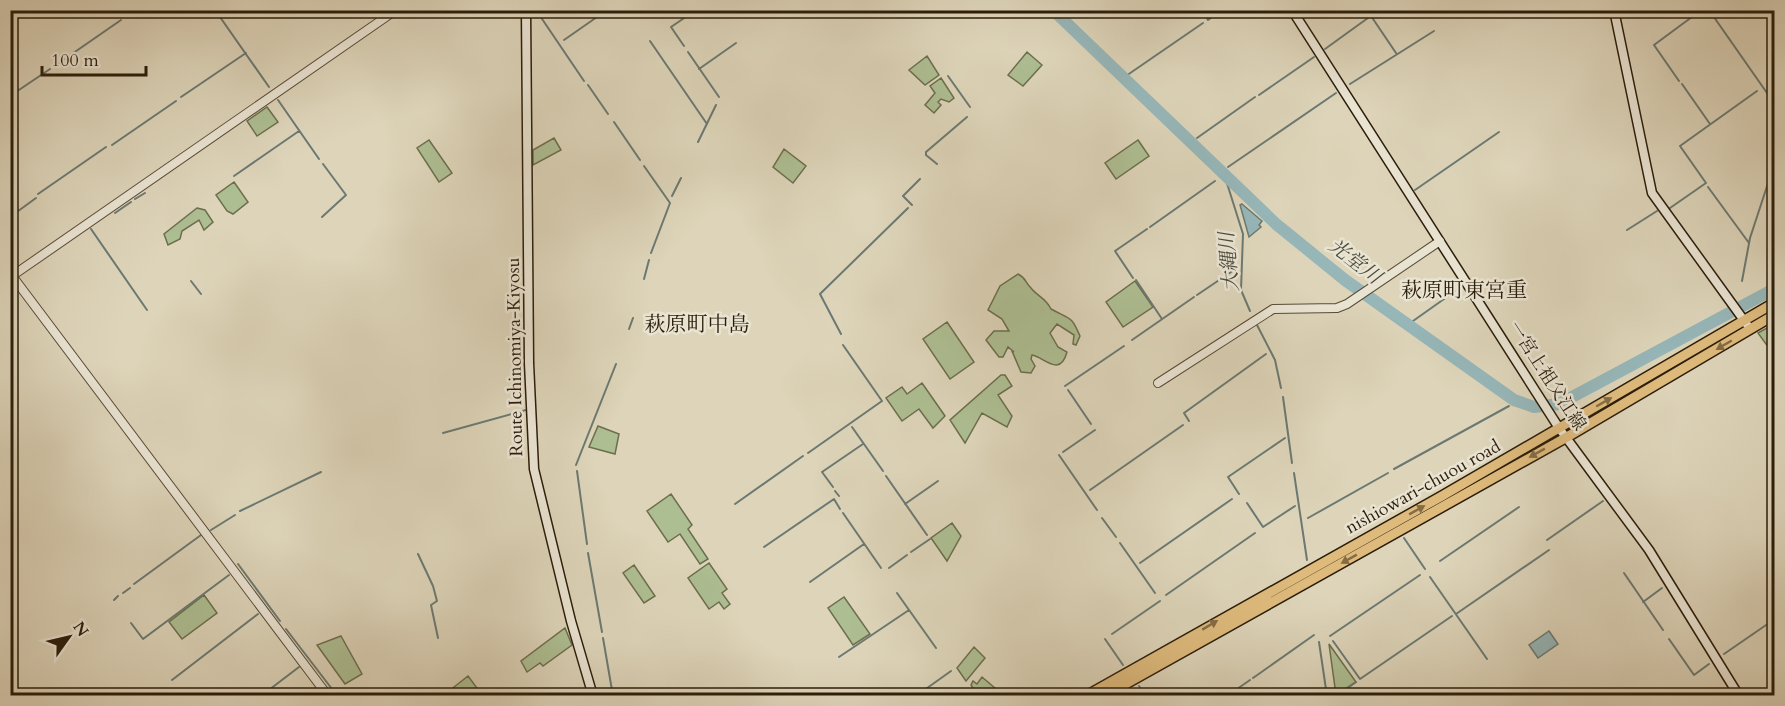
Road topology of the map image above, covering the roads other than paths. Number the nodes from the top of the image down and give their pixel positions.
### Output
1 (396, 10) edge
2 (526, 10) edge
3 (1292, 10) edge
4 (1614, 10) edge
5 (1440, 240) junction
6 (11, 274) edge
7 (1774, 303) edge
8 (1774, 315) edge
9 (1741, 318) junction
10 (1750, 330) junction
11 (1158, 383) dead end
12 (1559, 428) junction
13 (1567, 437) junction
14 (328, 696) edge
15 (593, 696) edge
16 (1086, 696) edge
17 (1104, 696) edge
18 (1739, 696) edge

1 - 6 street
2 - 15 main road, Route Ichinomiya-Kiyosu
3 - 5 main road, 一宮上祖父江線
4 - 9 main road
5 - 11 street
5 - 12 main road, 一宮上祖父江線
6 - 14 street
7 - 9 main road, nishiowari-chuou road
8 - 10 main road, nishiowari-chuou road
9 - 10 main road
12 -> 9 main road, nishiowari-chuou road
10 -> 13 main road, nishiowari-chuou road
12 - 13 main road, 一宮上祖父江線
16 -> 12 main road, nishiowari-chuou road
13 -> 17 main road, nishiowari-chuou road
13 - 18 main road, 一宮上祖父江線

